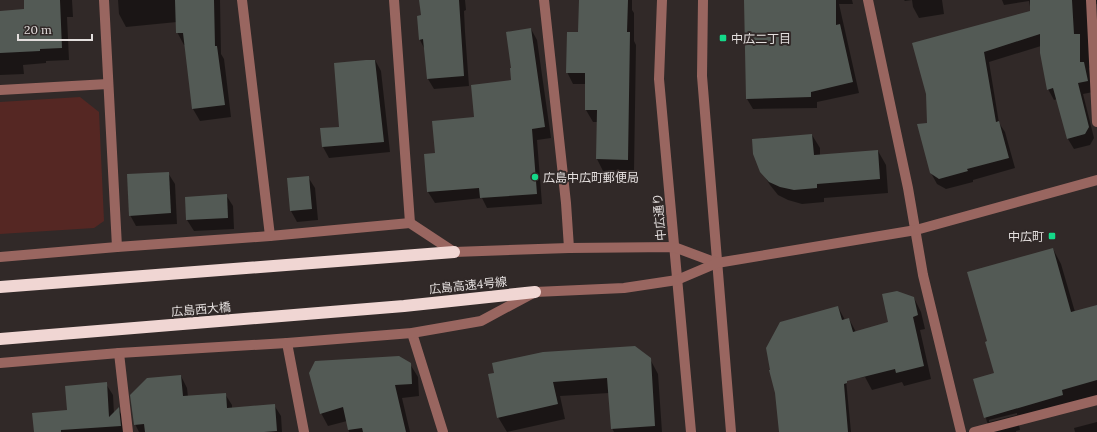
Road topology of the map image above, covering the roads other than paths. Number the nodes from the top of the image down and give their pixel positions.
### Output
1 (104, 0) edge
2 (242, 0) edge
3 (394, 0) edge
4 (544, 0) edge
5 (662, 0) edge
6 (703, 0) edge
7 (868, 0) edge
8 (1092, 0) edge
9 (108, 84) junction
10 (0, 90) edge
11 (1097, 122) edge
12 (1097, 180) edge
13 (410, 223) junction
14 (916, 230) junction
15 (270, 236) junction
16 (117, 247) junction
17 (674, 247) junction
18 (569, 248) junction
19 (454, 252) junction
20 (0, 257) edge
21 (717, 263) junction
22 (677, 280) junction
23 (0, 287) edge
24 (535, 292) junction
25 (404, 306) joint
26 (412, 332) junction
27 (0, 339) edge
28 (287, 343) junction
29 (119, 353) junction
30 (0, 363) edge
31 (1097, 400) edge
32 (128, 432) edge
33 (304, 432) edge
34 (443, 432) edge
35 (691, 432) edge
36 (731, 432) edge
37 (961, 432) edge
38 (974, 432) edge

1 - 9 street
2 - 15 street
3 - 13 street
4 - 18 street
5 - 17 street, 中広通り
6 - 21 street
7 - 14 street
8 - 11 street
9 - 10 street
9 - 16 street
12 - 14 street
13 - 15 street
13 - 19 street
14 - 21 street
14 - 37 street
15 - 16 street
16 - 20 street
17 - 18 street
17 - 21 street
17 - 22 street, 中広通り
18 - 19 street
19 - 23 highway
21 - 22 street
21 - 36 street
22 - 24 street
22 - 35 street, 中広通り
24 - 25 highway, 広島高速4号線
24 - 26 street
25 - 27 highway, 広島西大橋
26 - 28 street
26 - 34 street
28 - 29 street
28 - 33 street
29 - 30 street
29 - 32 street
31 - 38 street

